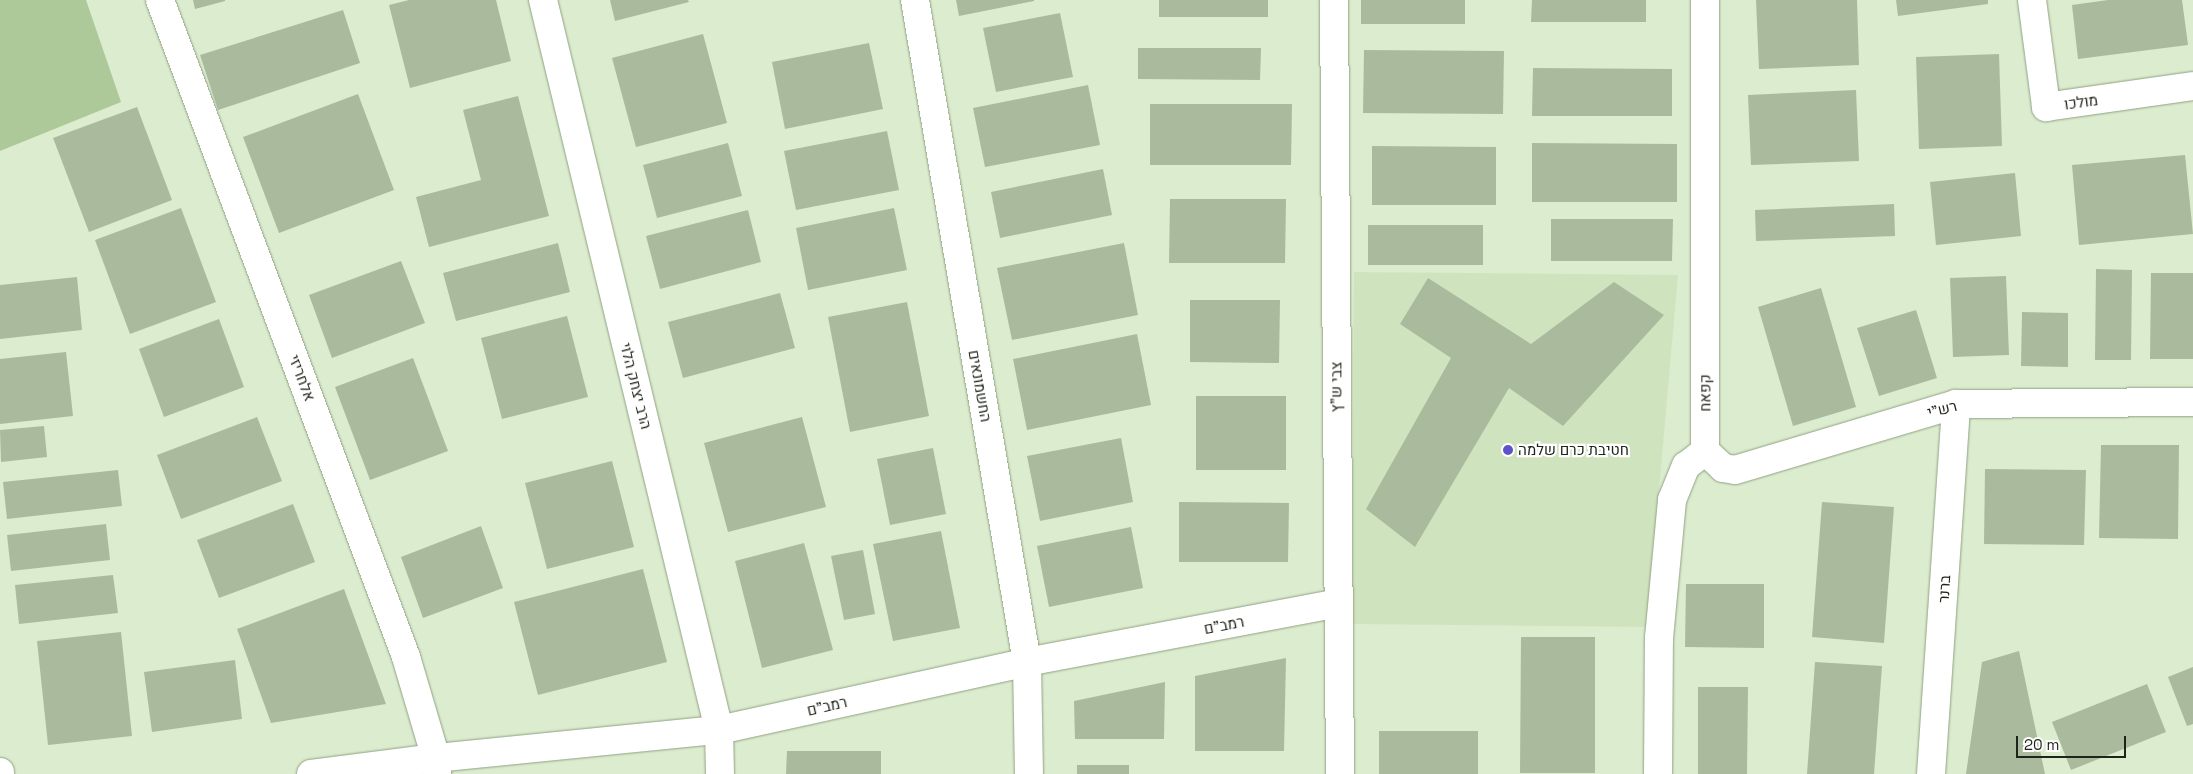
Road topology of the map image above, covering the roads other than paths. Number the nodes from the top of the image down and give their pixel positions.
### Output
1 (160, 0) edge
2 (543, 0) edge
3 (915, 0) edge
4 (1334, 0) edge
5 (1705, 0) edge
6 (2032, 0) edge
7 (2193, 86) edge
8 (2193, 402) edge
9 (1956, 404) junction
10 (1705, 451) junction
11 (1338, 603) junction
12 (1027, 662) junction
13 (718, 730) junction
14 (437, 766) edge
15 (311, 774) edge
16 (720, 774) edge
17 (1030, 774) edge
18 (1340, 774) edge
19 (1658, 774) edge
20 (1931, 774) edge

1 - 14 street, אלחריזי
2 - 13 street, הרב יצחק הלוי
3 - 12 street, החשמונאים
4 - 11 street, צבי ש"ץ
5 - 10 street, קפאח
6 - 7 street, מולכו
8 - 9 street, רש"י
9 - 10 street, רש"י
9 - 20 street, ברנר
10 - 19 street
11 - 12 street, רמב"ם
11 - 18 street, צבי ש"ץ
12 - 13 street, רמב"ם
12 - 17 street, החשמונאים
13 - 14 street, רמב"ם
13 - 16 street, הרב יצחק הלוי
14 - 15 street, רמב"ם

